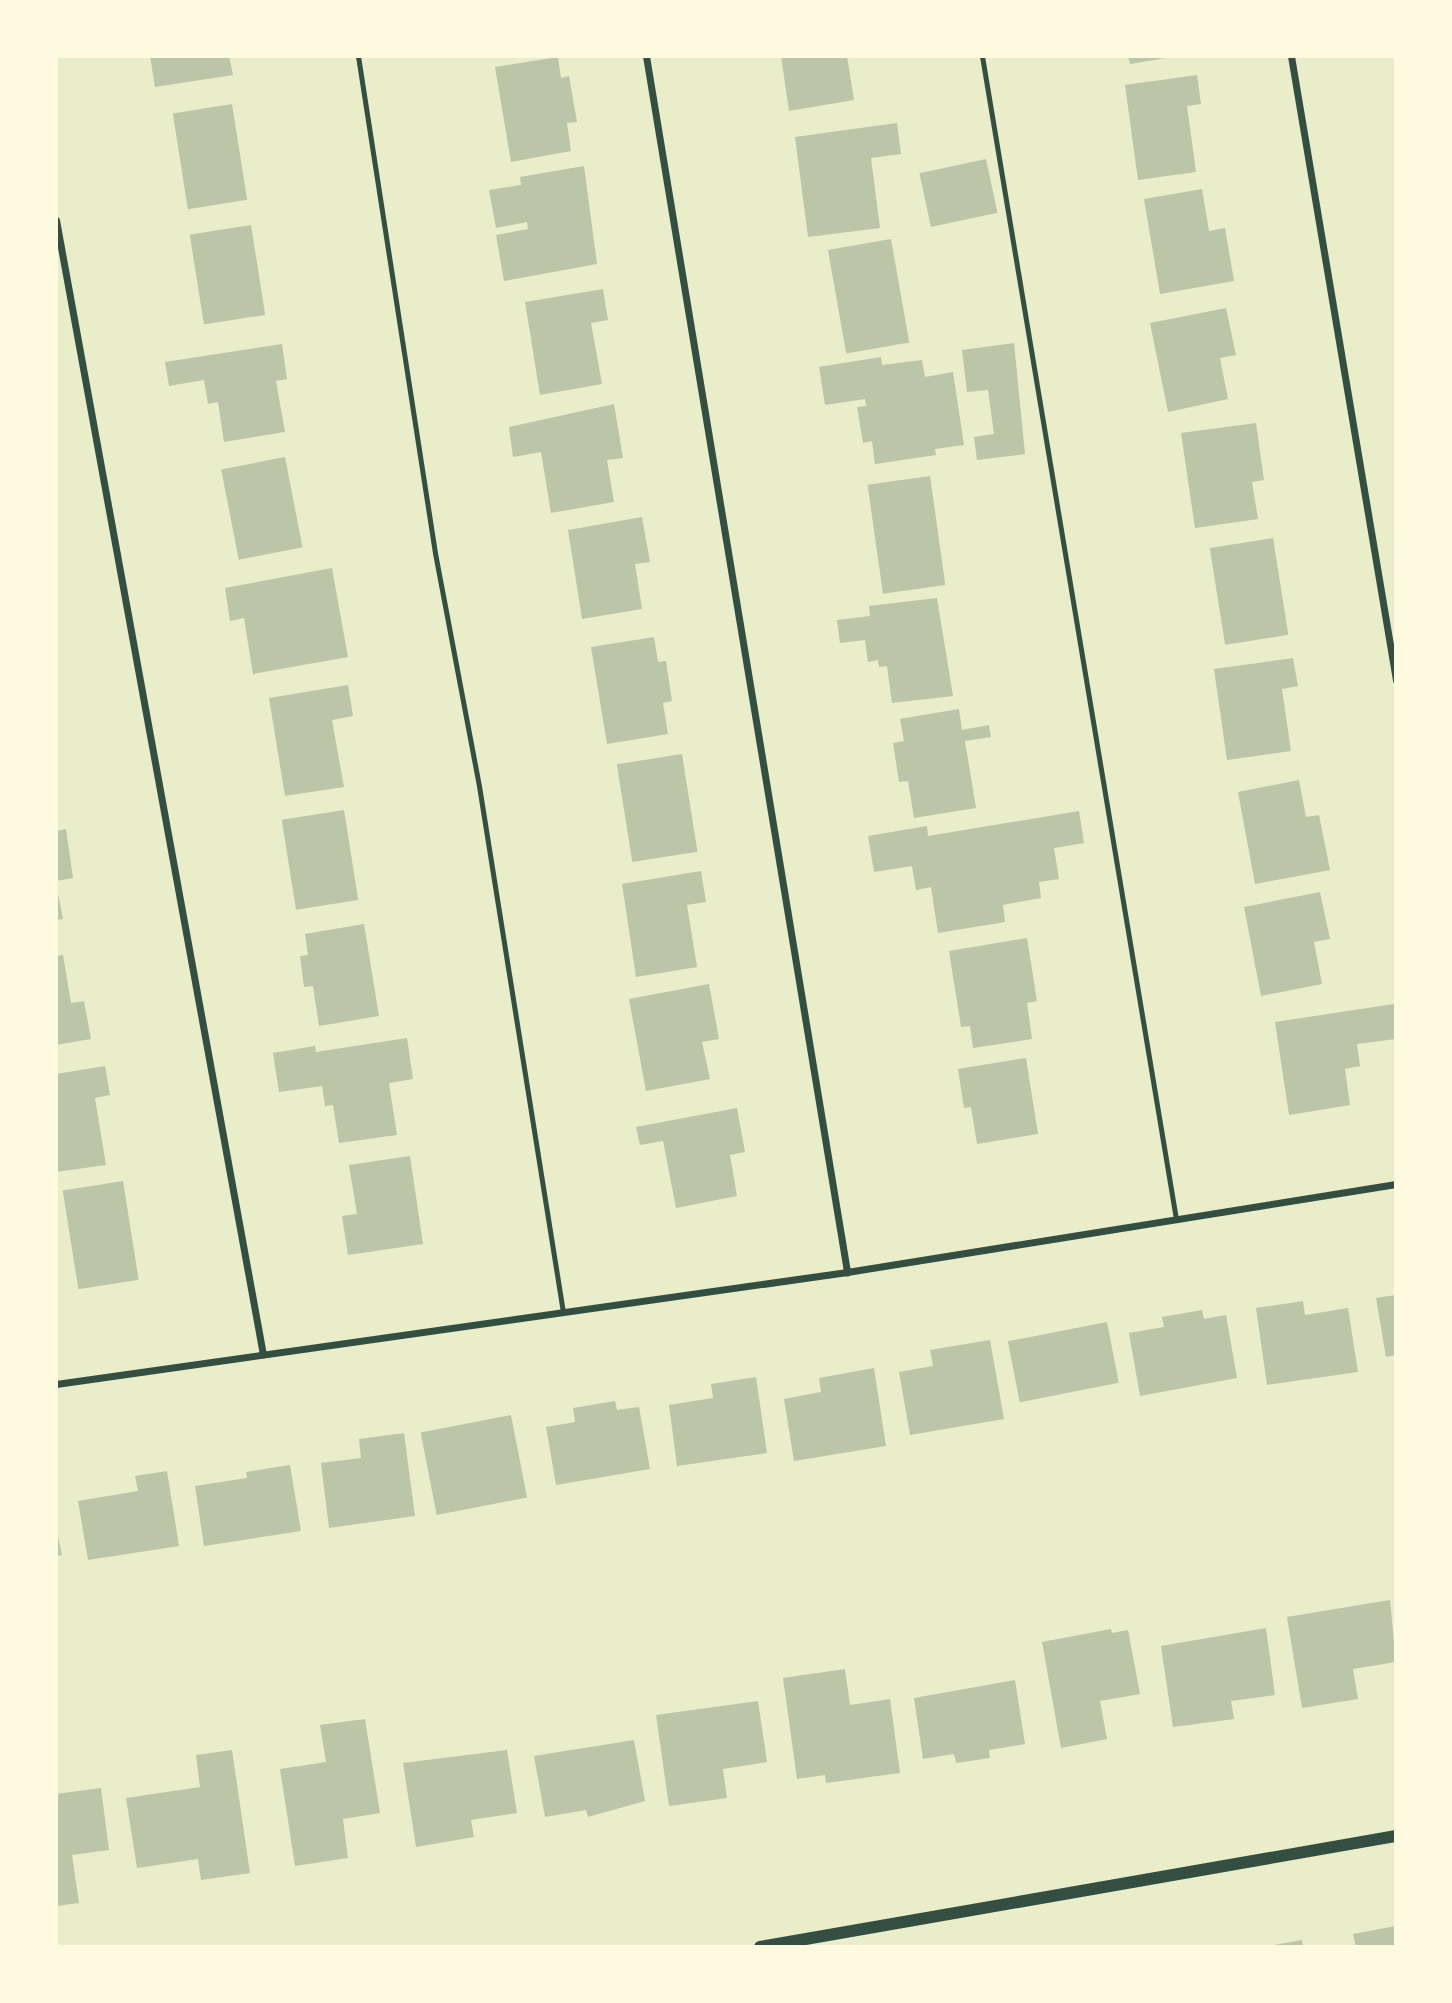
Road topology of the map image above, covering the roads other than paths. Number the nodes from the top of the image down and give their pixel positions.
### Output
1 (358, 56) edge
2 (646, 56) edge
3 (982, 56) edge
4 (1292, 56) edge
5 (56, 220) edge
6 (1396, 680) edge
7 (1396, 1184) edge
8 (1176, 1219) junction
9 (847, 1272) junction
10 (563, 1312) junction
11 (262, 1354) junction
12 (56, 1384) edge
13 (1396, 1836) edge
14 (760, 1947) edge

1 - 10 lane
2 - 9 street
3 - 8 lane
4 - 6 street
5 - 11 street
7 - 8 street
8 - 9 street
9 - 10 street
10 - 11 street
11 - 12 street
13 - 14 street

